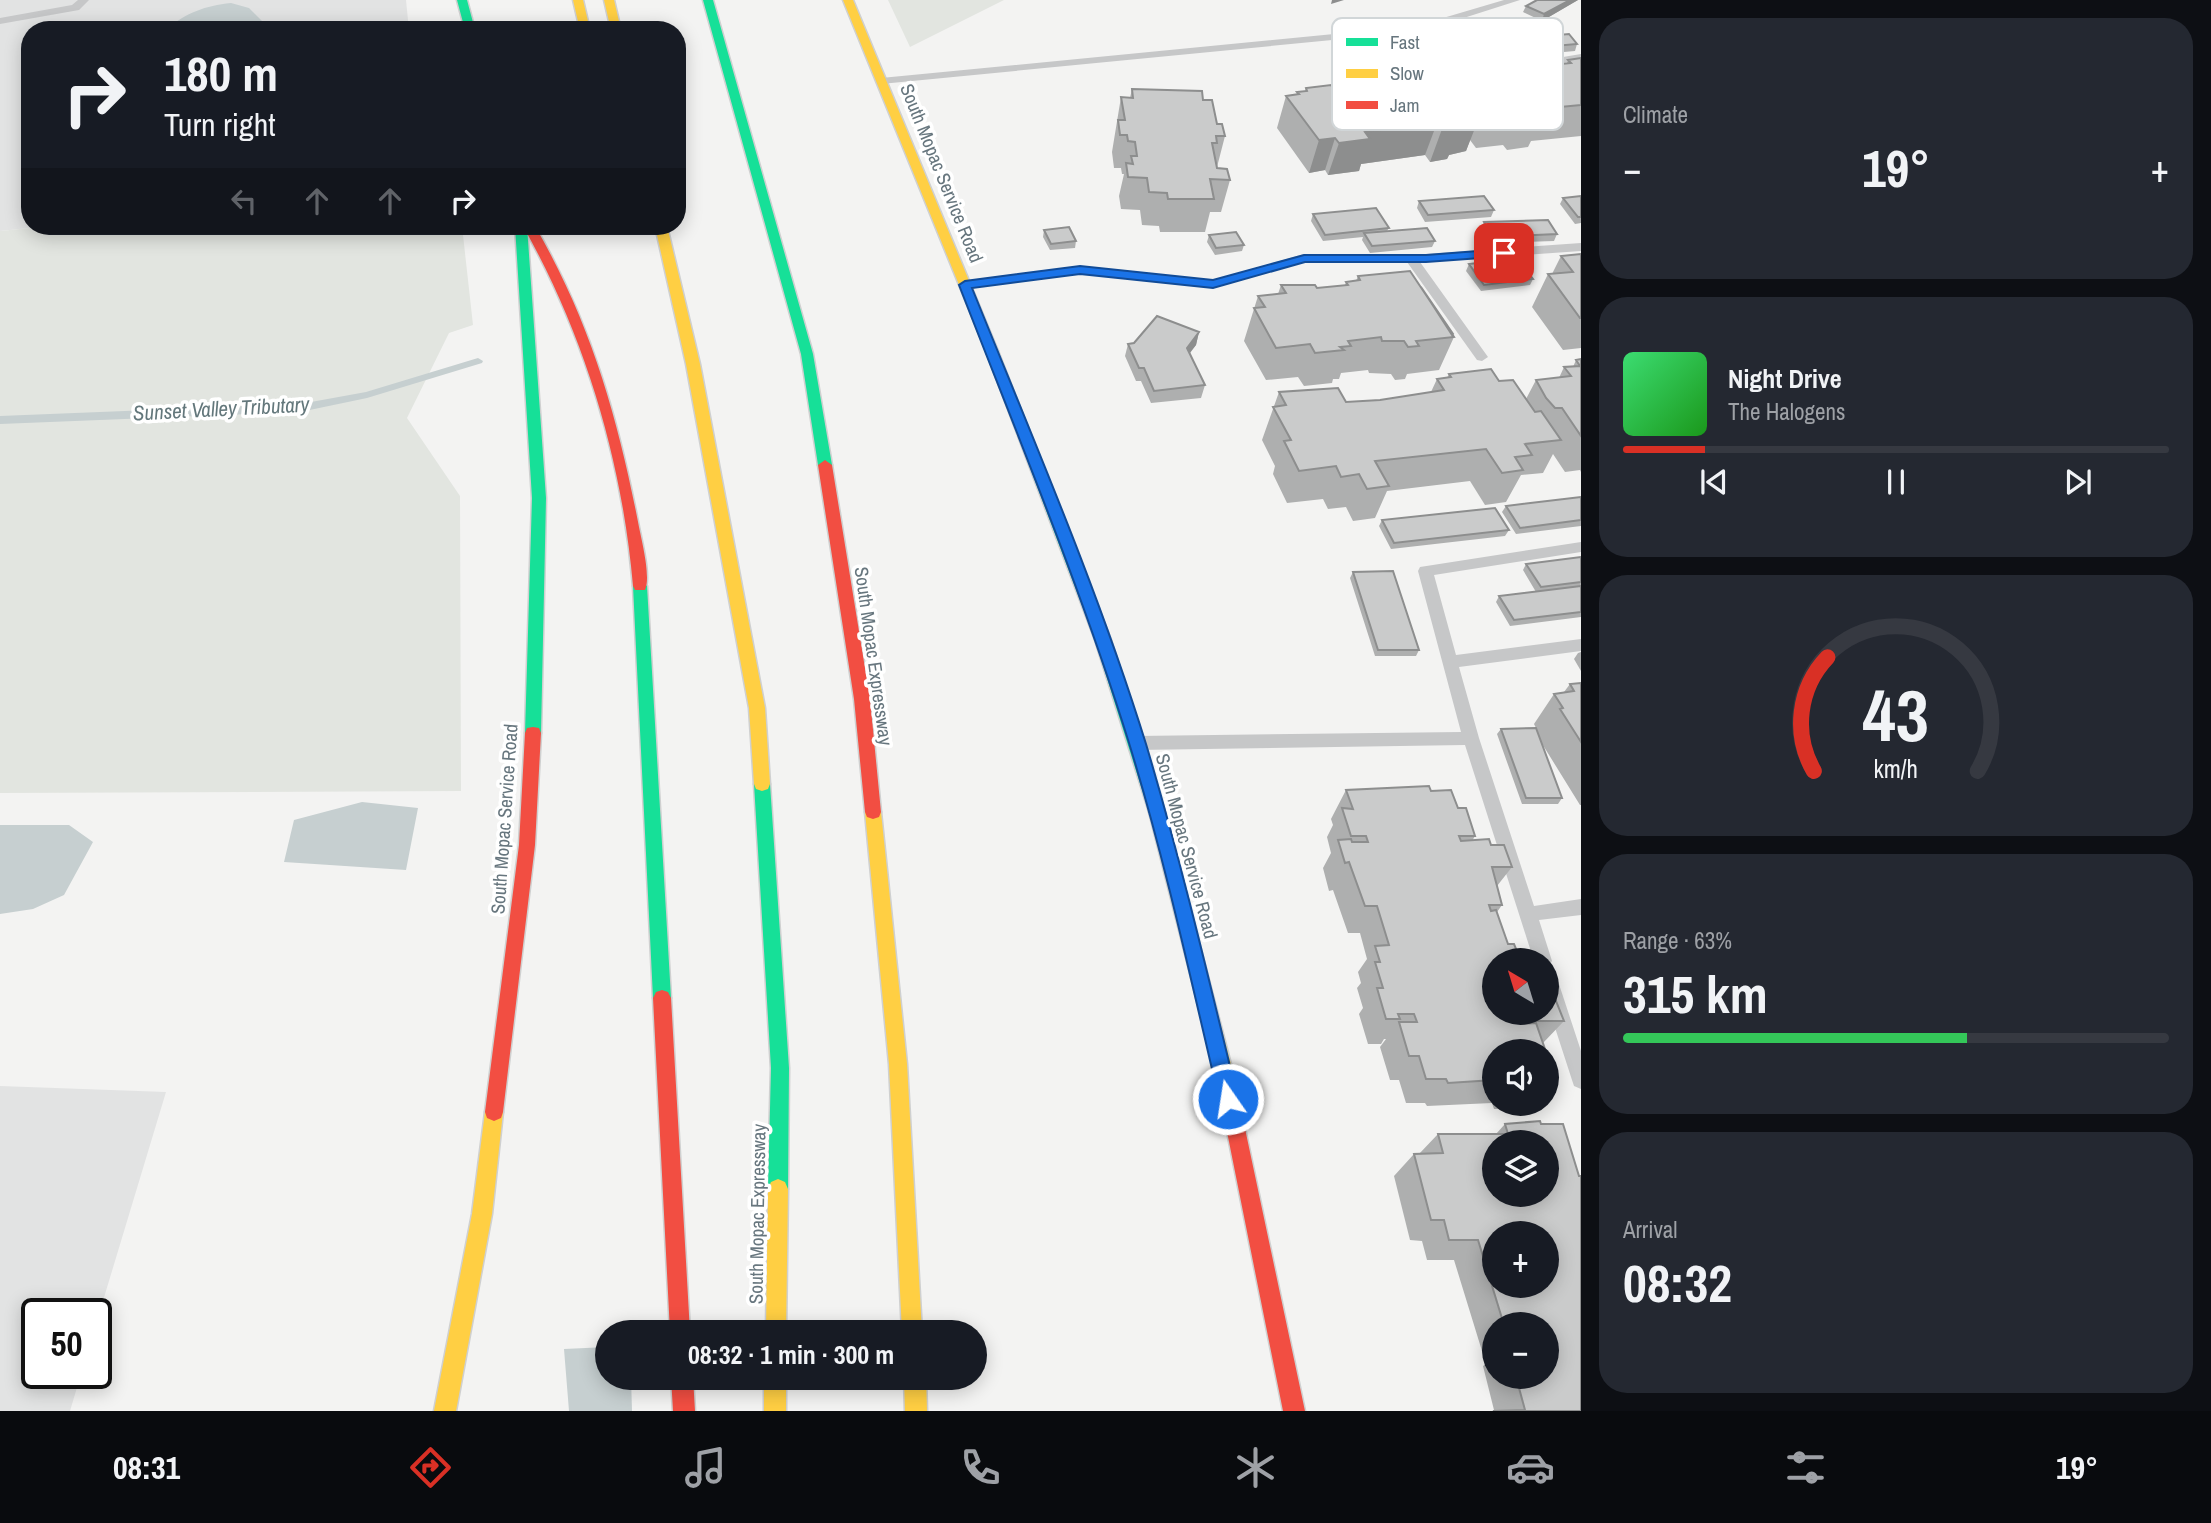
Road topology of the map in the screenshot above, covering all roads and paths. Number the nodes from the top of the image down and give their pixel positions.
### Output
1 (83, 0) edge
2 (462, 0) edge
3 (578, 0) edge
4 (609, 0) edge
5 (848, 0) edge
6 (1515, 0) edge
7 (709, 1) edge
8 (1454, 18) edge
9 (0, 21) edge
10 (468, 21) edge
11 (583, 21) edge
12 (614, 21) edge
13 (1332, 37) edge
14 (1581, 57) edge
15 (1563, 60) edge
16 (881, 81) junction
17 (522, 235) edge
18 (535, 235) edge
19 (663, 235) edge
20 (1581, 247) edge
21 (1411, 258) junction
22 (965, 285) junction
23 (1482, 357) dead end
24 (1581, 547) edge
25 (1581, 645) edge
26 (1450, 662) junction
27 (1471, 738) junction
28 (1137, 743) junction
29 (1581, 907) edge
30 (1528, 914) junction
31 (1539, 948) edge
32 (1559, 1012) edge
33 (1581, 1080) edge
34 (679, 1320) edge
35 (776, 1320) edge
36 (911, 1320) edge
37 (683, 1390) edge
38 (775, 1390) edge
39 (915, 1390) edge
40 (445, 1411) edge
41 (684, 1411) edge
42 (775, 1411) edge
43 (916, 1411) edge
44 (1294, 1411) edge

1 - 9 lane
2 - 10 main road
3 - 11 main road
4 - 12 main road
5 - 16 main road, South Mopac Service Road
6 - 8 lane
7 - 36 main road, South Mopac Expressway
13 - 16 lane
14 - 15 lane
16 - 22 main road, South Mopac Service Road
17 - 40 main road, South Mopac Service Road
18 - 34 main road
19 - 35 main road, South Mopac Expressway
20 - 21 lane
21 - 22 lane
21 - 23 lane
22 - 28 main road, South Mopac Service Road
24 - 26 lane
25 - 26 lane
26 - 27 lane
27 - 28 lane
27 - 30 lane
28 - 44 main road, South Mopac Service Road
29 - 30 lane
30 - 31 lane
32 - 33 lane
37 - 41 main road
38 - 42 main road
39 - 43 main road

